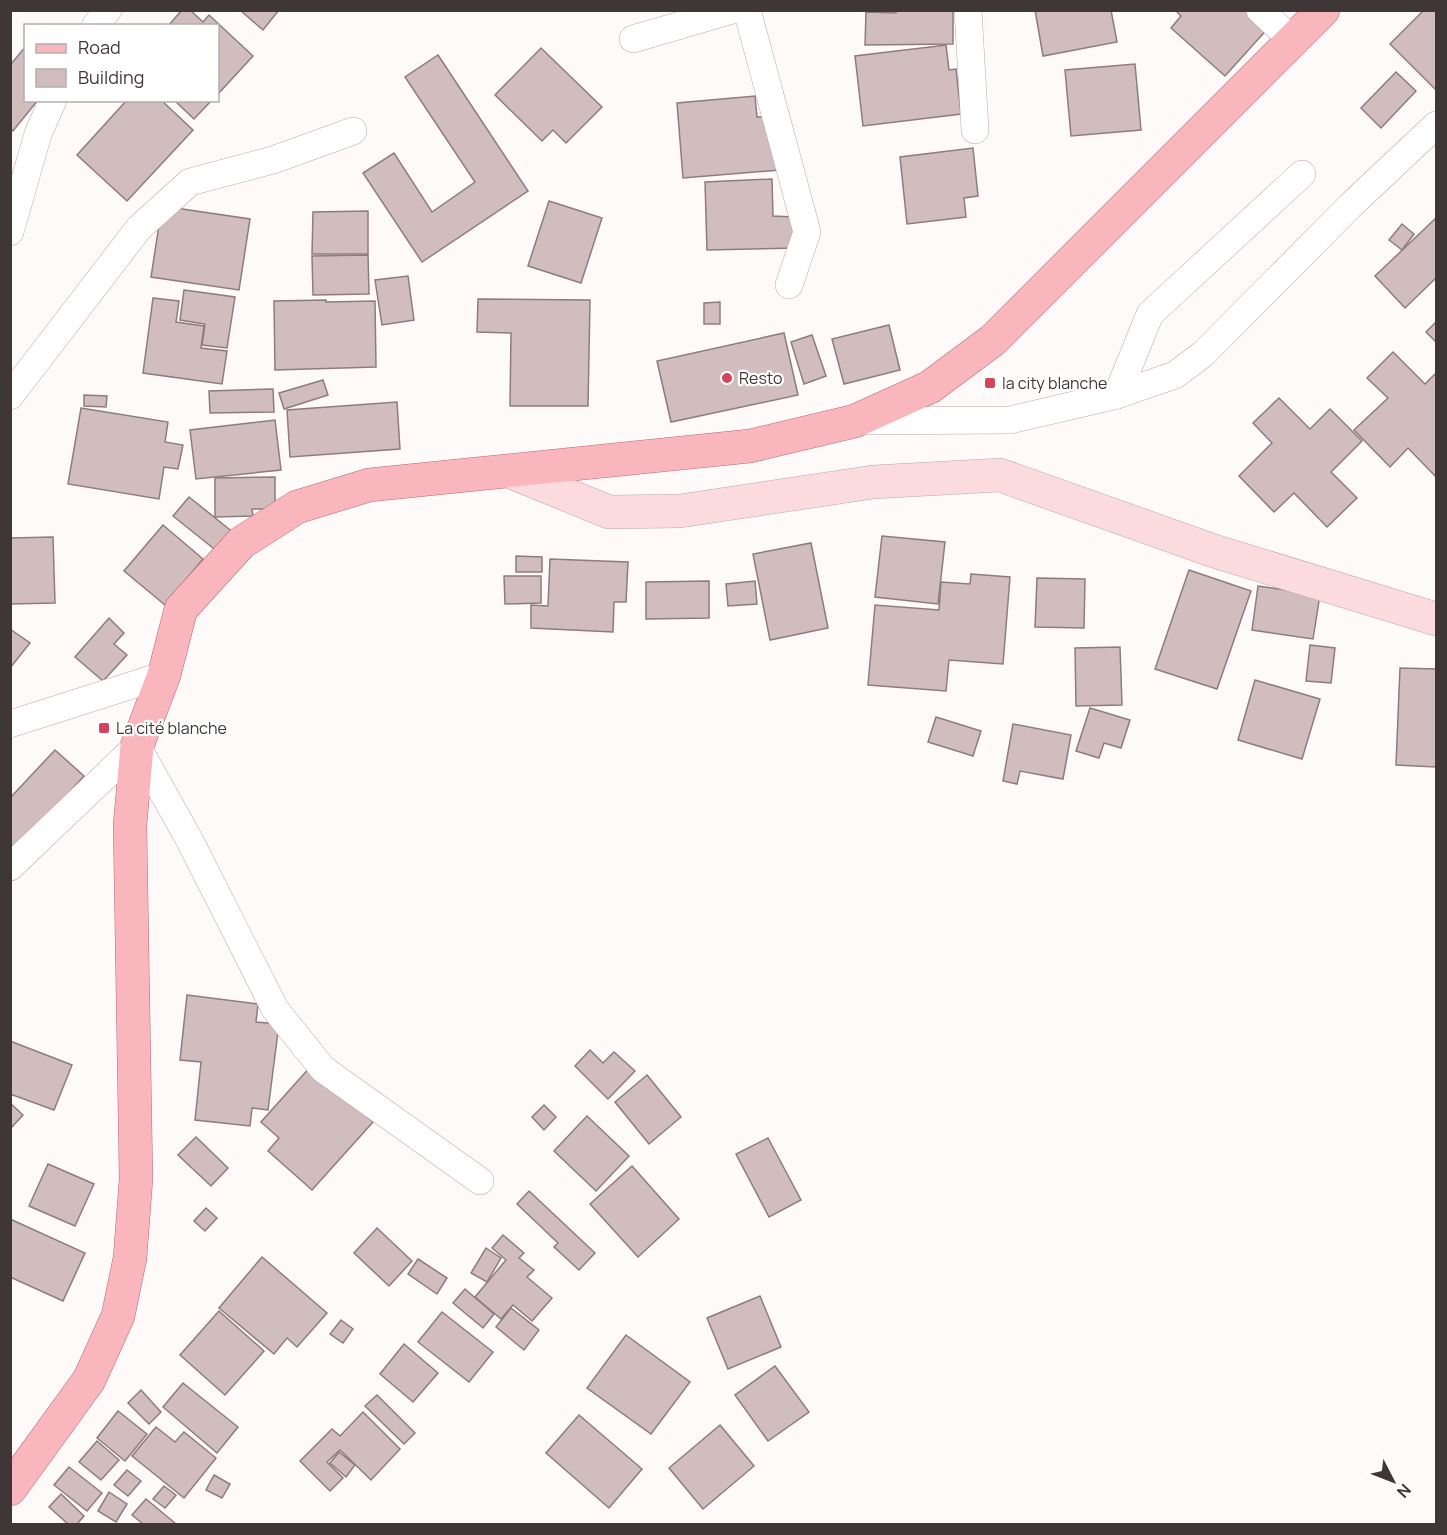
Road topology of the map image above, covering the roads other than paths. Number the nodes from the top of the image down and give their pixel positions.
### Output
1 (108, 10) edge
2 (732, 10) edge
3 (747, 10) edge
4 (968, 10) edge
5 (1260, 10) edge
6 (1322, 11) edge
7 (97, 24) edge
8 (633, 39) dead end
9 (1293, 41) junction
10 (52, 102) edge
11 (1437, 125) edge
12 (353, 130) dead end
13 (975, 130) dead end
14 (1302, 174) dead end
15 (10, 232) edge
16 (789, 285) dead end
17 (1117, 395) junction
18 (10, 396) edge
19 (855, 421) junction
20 (511, 472) junction
21 (1437, 620) edge
22 (164, 675) junction
23 (10, 724) edge
24 (137, 746) junction
25 (10, 867) edge
26 (480, 1181) dead end
27 (10, 1489) edge

1 - 7 street
2 - 8 street
3 - 16 street
4 - 13 street
5 - 9 street
6 - 9 main road
9 - 19 main road
10 - 15 street
11 - 17 street
12 - 18 street
14 - 17 street
17 - 19 street
19 - 20 main road
20 - 21 street
20 - 22 main road
22 - 23 street
22 - 24 main road
24 - 25 street
24 - 26 street
24 - 27 main road

